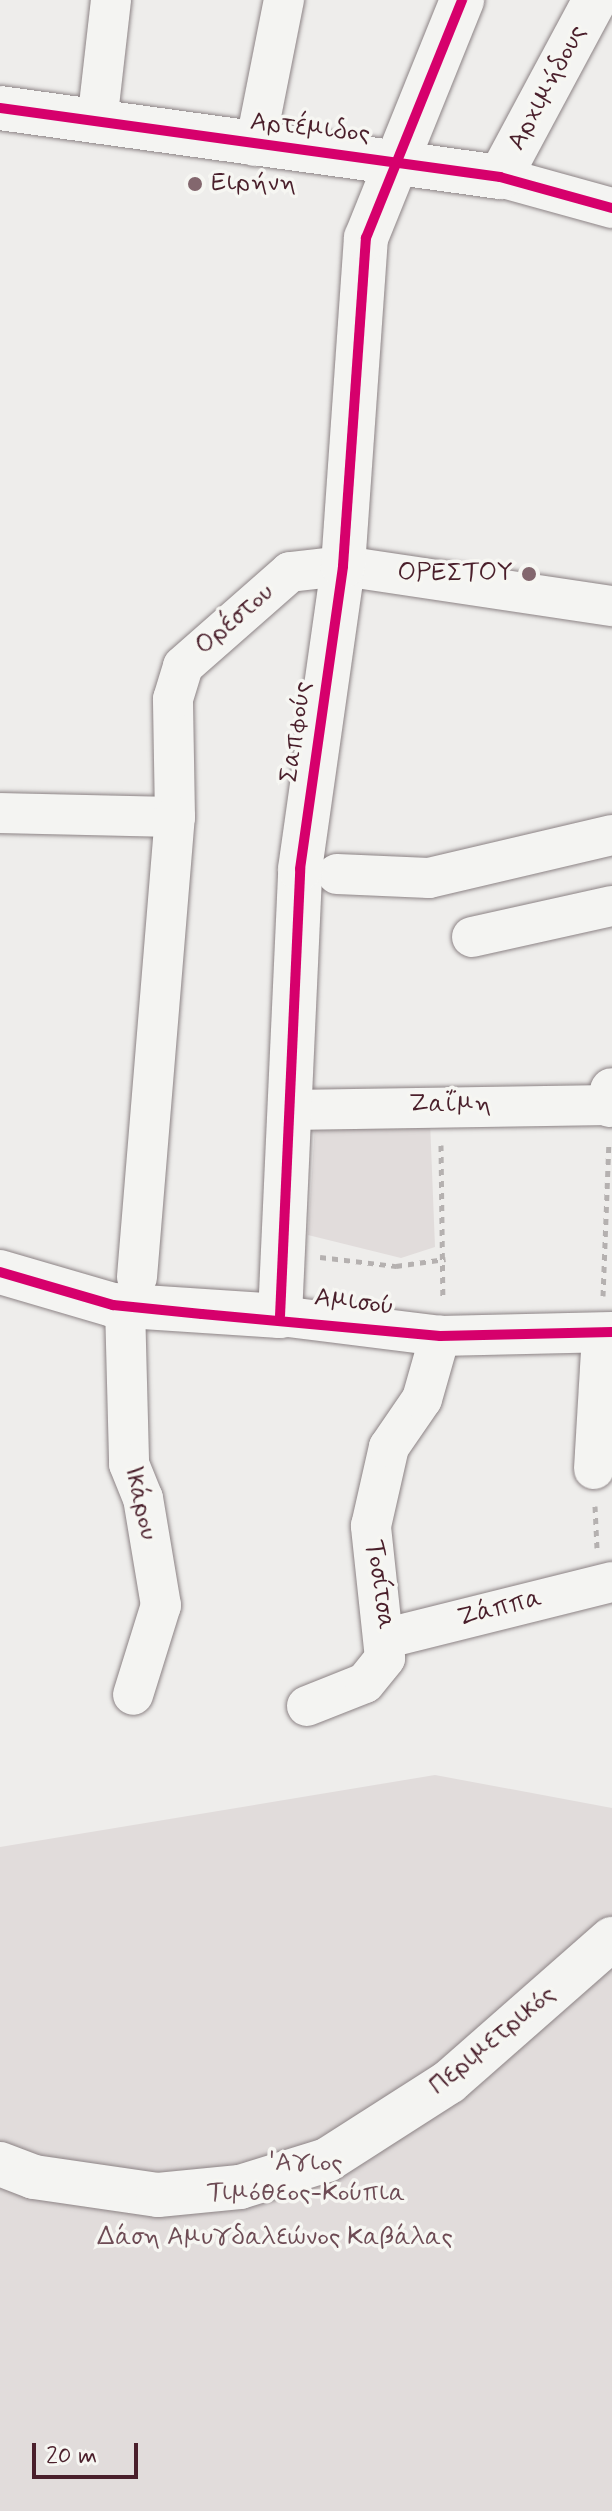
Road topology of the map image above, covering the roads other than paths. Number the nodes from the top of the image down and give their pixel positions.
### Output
1 (111, 0) edge
2 (284, 0) edge
3 (462, 0) edge
4 (595, 0) edge
5 (0, 108) edge
6 (97, 123) junction
7 (255, 146) junction
8 (397, 161) junction
9 (500, 177) junction
10 (612, 208) edge
11 (343, 566) junction
12 (612, 606) edge
13 (0, 813) edge
14 (175, 817) junction
15 (612, 835) edge
16 (337, 874) dead end
17 (612, 906) edge
18 (472, 937) dead end
19 (611, 1098) edge
20 (290, 1110) junction
21 (0, 1272) edge
22 (131, 1292) junction
23 (280, 1316) junction
24 (607, 1333) edge
25 (440, 1336) junction
26 (594, 1469) road end
27 (605, 1583) edge
28 (387, 1638) junction
29 (133, 1695) dead end
30 (307, 1706) dead end
31 (612, 1939) edge
32 (0, 2164) edge

1 - 6 street
2 - 7 street
3 - 8 street, Σαπφούς
4 - 9 street, Αρχιμήδους
5 - 6 street, Αρτέμιδος
6 - 7 street, Αρτέμιδος
7 - 8 street, Αρτέμιδος
8 - 9 street, Αρτέμιδος
8 - 11 street, Σαπφούς
9 - 10 street, Αρτέμιδος
11 - 12 street, Ορέστου
11 - 14 street, Ορέστου
11 - 20 street, Σαπφούς
13 - 14 street
14 - 22 street, Ορέστου
15 - 16 street
17 - 18 street
19 - 20 street, Ζαΐμη
20 - 23 street, Σαπφούς
21 - 22 street, Αμισού
22 - 23 street, Αμισού
22 - 29 street, Ικάρου
23 - 25 street, Αμισού
24 - 25 street, Αμισού
24 - 26 street
25 - 28 street, Τοσίτσα
27 - 28 street, Ζάππα
28 - 30 street, Τοσίτσα
31 - 32 street, Περιμετρικός

